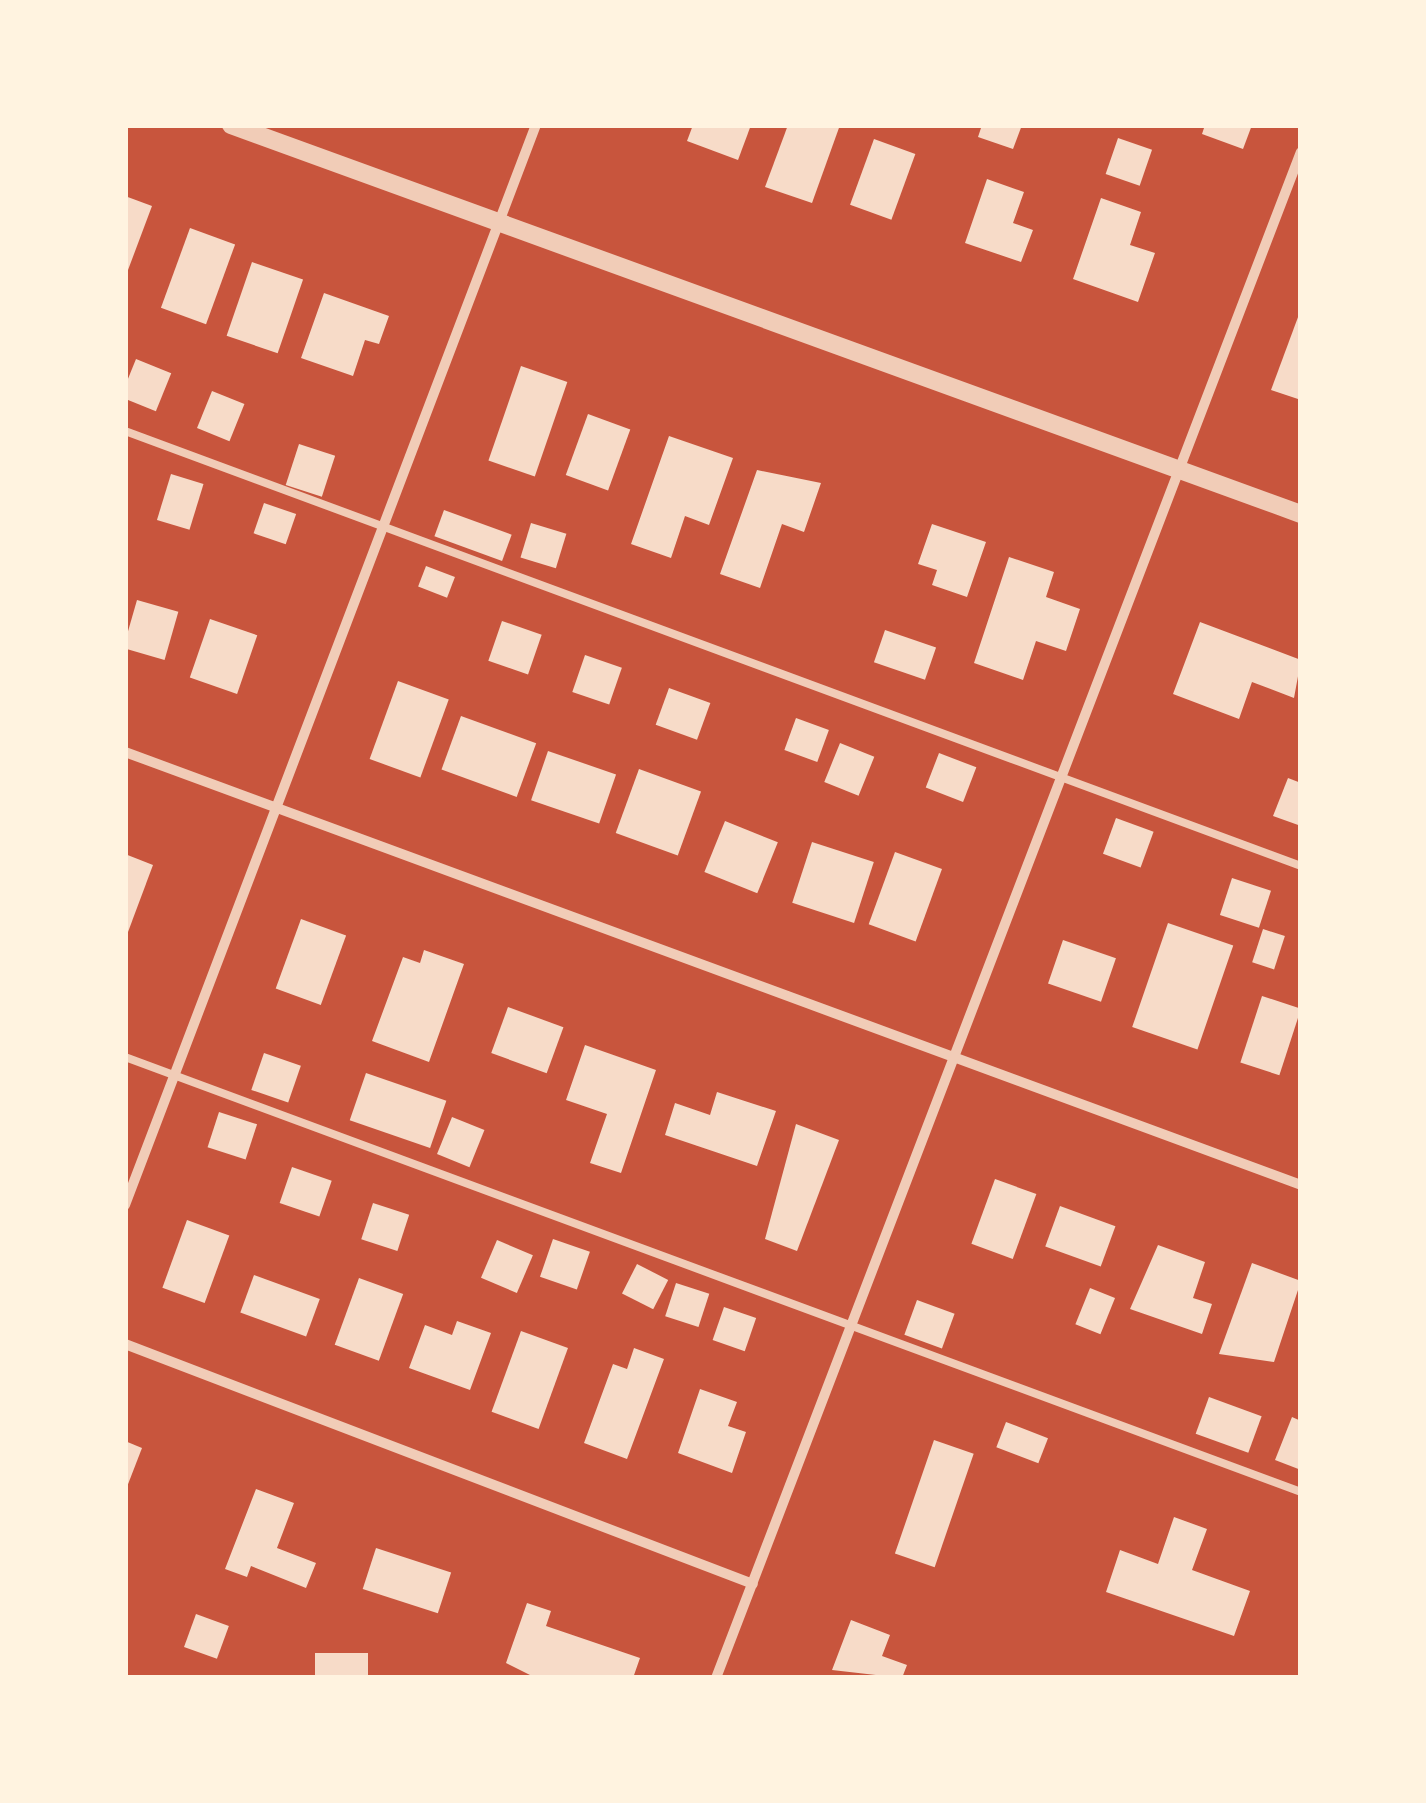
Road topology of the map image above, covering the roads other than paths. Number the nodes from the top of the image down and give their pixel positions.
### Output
1 (231, 125) edge
2 (536, 125) edge
3 (1301, 152) edge
4 (1296, 180) edge
5 (500, 225) junction
6 (125, 431) edge
7 (1178, 470) junction
8 (1301, 514) edge
9 (384, 526) junction
10 (125, 752) edge
11 (1062, 776) junction
12 (276, 808) junction
13 (1301, 866) edge
14 (125, 1056) edge
15 (955, 1059) junction
16 (175, 1075) junction
17 (1301, 1186) edge
18 (125, 1205) edge
19 (854, 1324) junction
20 (125, 1344) edge
21 (1301, 1492) edge
22 (754, 1584) junction
23 (716, 1678) edge

1 - 5 street
2 - 5 street
3 - 4 street
4 - 7 street
5 - 7 street
5 - 9 street
6 - 9 lane
7 - 8 street
7 - 11 street
9 - 11 lane
9 - 12 street
10 - 12 street
11 - 13 lane
11 - 15 street
12 - 15 street
12 - 16 street
14 - 16 lane
15 - 17 street
15 - 19 street
16 - 18 street
16 - 19 lane
19 - 21 lane
19 - 22 street
20 - 22 street
22 - 23 street

